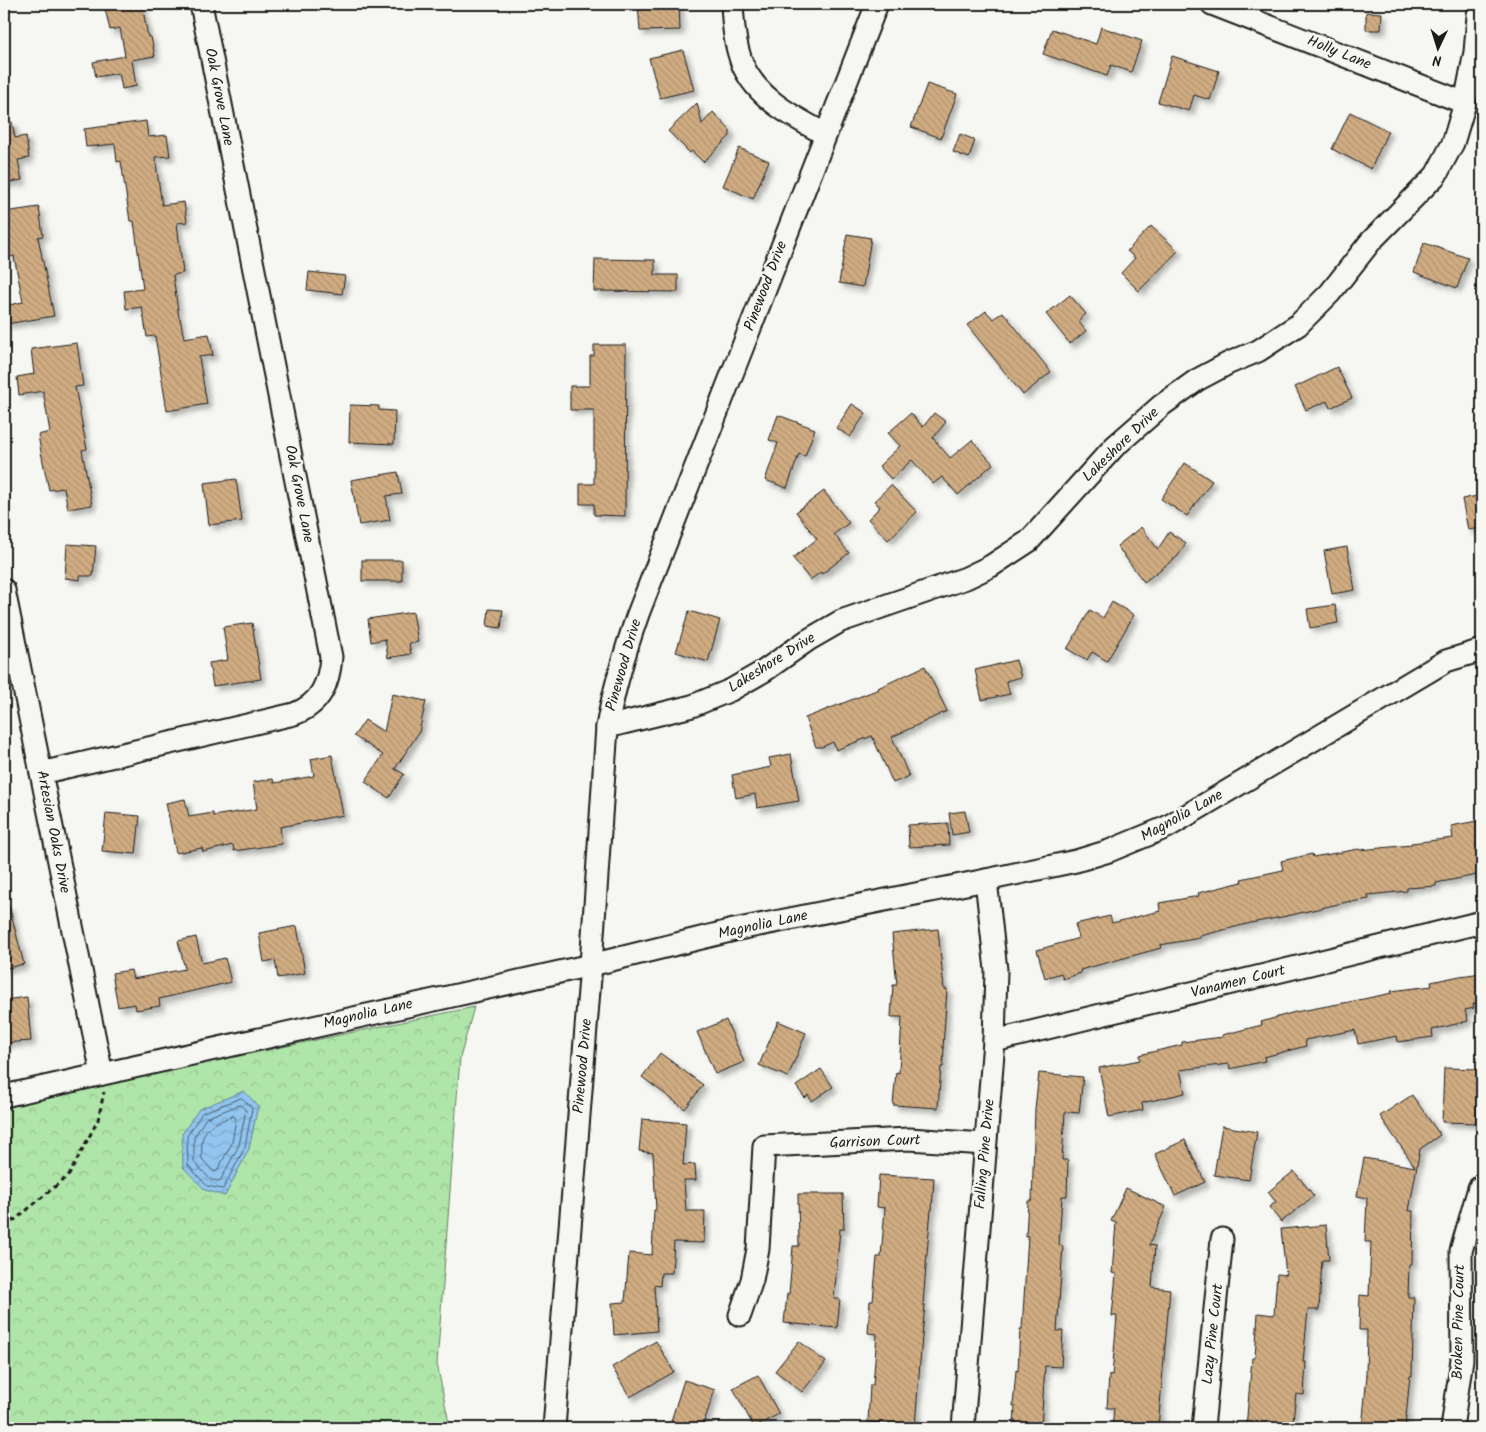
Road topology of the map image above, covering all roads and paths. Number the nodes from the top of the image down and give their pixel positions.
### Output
1 (201, 4) edge
2 (732, 4) edge
3 (877, 4) edge
4 (1212, 4) edge
5 (1479, 4) edge
6 (1465, 103) junction
7 (825, 134) junction
8 (4, 590) edge
9 (1482, 650) edge
10 (607, 727) junction
11 (41, 772) junction
12 (986, 880) junction
13 (1482, 922) edge
14 (591, 965) junction
15 (994, 1041) junction
16 (102, 1074) junction
17 (4, 1096) edge
18 (985, 1144) junction
19 (1479, 1188) dead end
20 (4, 1226) edge
21 (1222, 1240) dead end
22 (740, 1315) dead end
23 (554, 1428) edge
24 (964, 1428) edge
25 (1203, 1428) edge
26 (1452, 1428) edge

1 - 11 street, Oak Grove Lane
2 - 7 street
3 - 7 street, Pinewood Drive
4 - 6 street, Holly Lane
5 - 6 street, Lakeshore Drive
6 - 10 street, Lakeshore Drive
7 - 10 street, Pinewood Drive
8 - 11 street, Artesian Oaks Drive
9 - 12 street, Magnolia Lane
10 - 14 street, Pinewood Drive
11 - 16 street, Artesian Oaks Drive
12 - 14 street, Magnolia Lane
12 - 15 street, Falling Pine Drive
13 - 15 street, Vanamen Court
14 - 16 street, Magnolia Lane
14 - 23 street, Pinewood Drive
15 - 18 street, Falling Pine Drive
16 - 17 street, Magnolia Lane
16 - 20 path
18 - 22 street, Garrison Court
18 - 24 street, Falling Pine Drive
19 - 26 street, Broken Pine Court
21 - 25 street, Lazy Pine Court

